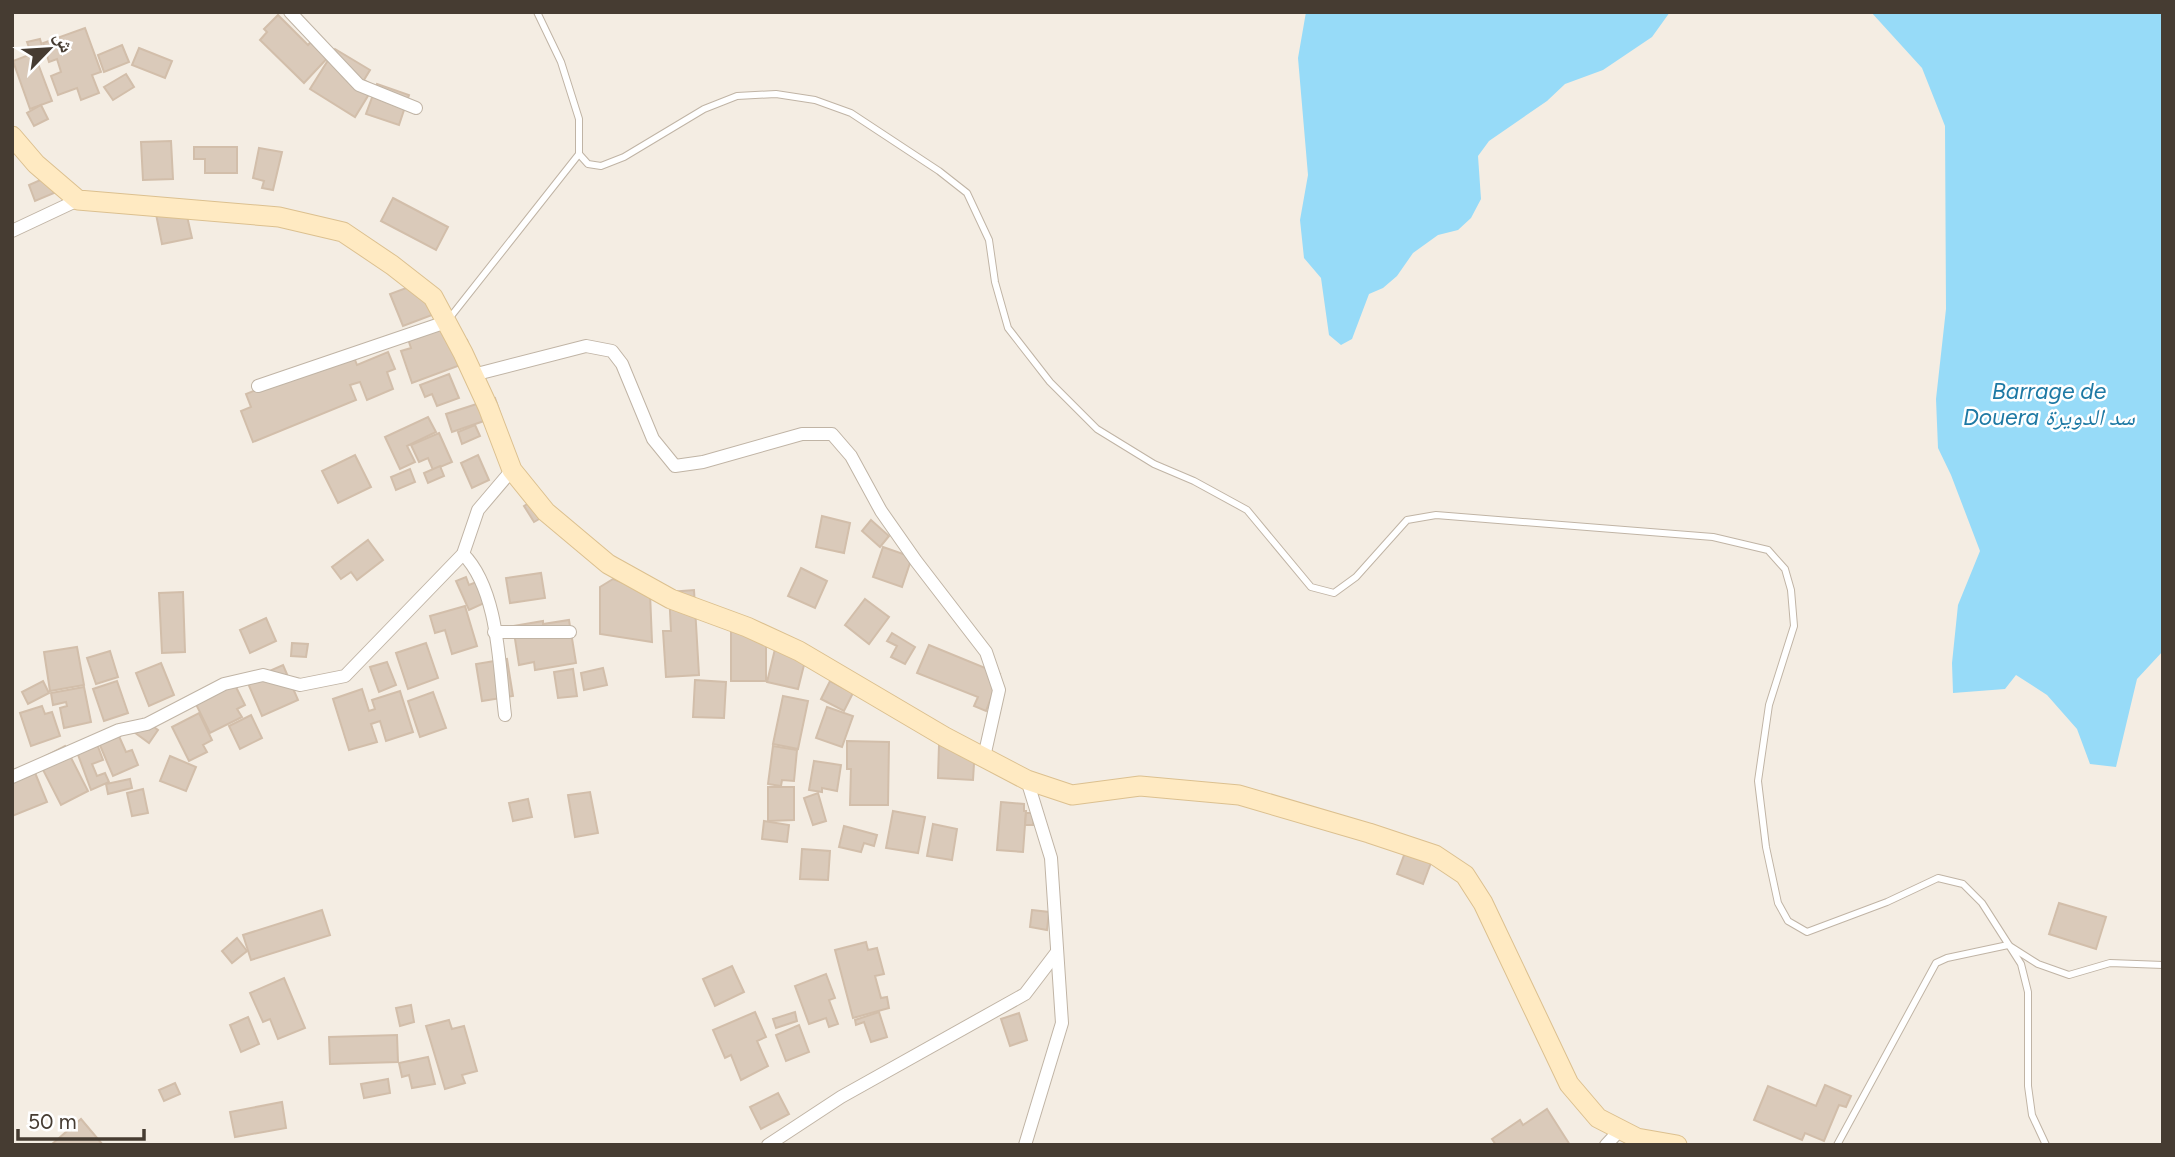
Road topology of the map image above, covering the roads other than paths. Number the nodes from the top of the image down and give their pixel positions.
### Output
1 (290, 12) edge
2 (537, 12) edge
3 (415, 108) dead end
4 (12, 136) edge
5 (579, 154) junction
6 (78, 200) junction
7 (12, 231) edge
8 (446, 322) junction
9 (473, 375) junction
10 (258, 386) dead end
11 (512, 471) junction
12 (463, 554) junction
13 (494, 632) junction
14 (570, 632) dead end
15 (505, 715) dead end
16 (984, 757) junction
17 (12, 777) edge
18 (1027, 780) junction
19 (2008, 945) junction
20 (1057, 952) junction
21 (2163, 965) edge
22 (1620, 1130) junction
23 (768, 1145) edge
24 (1025, 1145) edge
25 (1606, 1145) edge
26 (1677, 1145) edge
27 (1838, 1145) edge
28 (2046, 1145) edge

1 - 3 street
2 - 5 lane
4 - 6 street
5 - 8 lane
5 - 19 lane
6 - 7 street
6 - 8 street
8 - 9 street
8 - 10 street
9 - 11 street
9 - 16 street
11 - 12 street
11 - 16 street
12 - 13 street
12 - 17 street
13 - 14 street
13 - 15 street
16 - 18 street
18 - 20 street
18 - 22 street
19 - 21 lane
19 - 27 lane
19 - 28 lane
20 - 23 street
20 - 24 street
22 - 25 street
22 - 26 street

